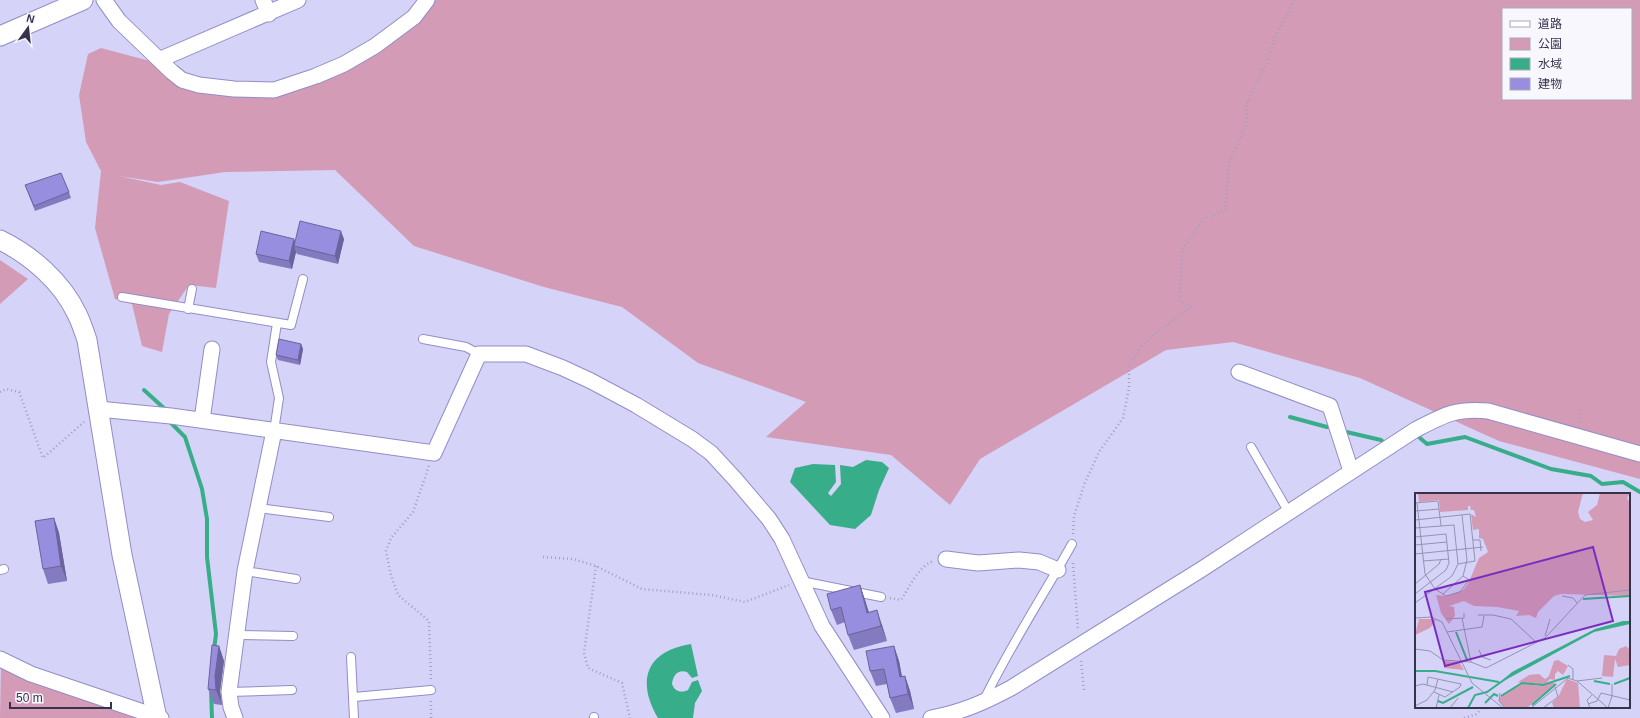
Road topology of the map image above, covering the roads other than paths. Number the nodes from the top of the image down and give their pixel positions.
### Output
1 (83, 0) edge
2 (104, 0) edge
3 (298, 0) edge
4 (427, 0) edge
5 (266, 7) edge
6 (0, 36) edge
7 (161, 59) junction
8 (0, 240) edge
9 (303, 279) dead end
10 (192, 289) dead end
11 (122, 297) dead end
12 (188, 309) junction
13 (277, 323) junction
14 (423, 339) dead end
15 (212, 349) dead end
16 (479, 354) junction
17 (1239, 372) dead end
18 (98, 409) junction
19 (202, 420) junction
20 (274, 431) junction
21 (1251, 447) dead end
22 (1640, 454) edge
23 (1352, 471) junction
24 (258, 508) junction
25 (1288, 511) junction
26 (329, 517) dead end
27 (1072, 544) road end
28 (946, 558) road end
29 (1058, 570) junction
30 (245, 571) junction
31 (296, 579) dead end
32 (801, 581) junction
33 (881, 597) road end
34 (237, 635) junction
35 (293, 636) dead end
36 (351, 657) dead end
37 (0, 660) edge
38 (292, 690) dead end
39 (431, 690) road end
40 (229, 692) junction
41 (354, 697) junction
42 (982, 704) junction
43 (158, 718) edge
44 (235, 718) edge
45 (354, 718) edge
46 (882, 718) edge
47 (931, 718) edge

1 - 6 street
2 - 7 street
3 - 5 street
4 - 7 street
5 - 7 street
8 - 18 street
9 - 13 lane
10 - 12 lane
11 - 12 lane
12 - 13 lane
13 - 20 lane
14 - 16 lane
15 - 19 street
16 - 20 street
16 - 32 street
17 - 23 street
18 - 19 street
18 - 43 street
19 - 20 street
20 - 24 street
21 - 25 lane
22 - 23 street
23 - 25 street
24 - 26 lane
24 - 30 street
25 - 42 street
27 - 29 lane
28 - 29 street
29 - 42 lane
30 - 31 lane
30 - 34 street
32 - 33 lane
32 - 46 street
34 - 35 lane
34 - 40 street
36 - 41 lane
37 - 43 street
38 - 40 lane
39 - 41 lane
40 - 44 street
41 - 45 lane
42 - 47 street

